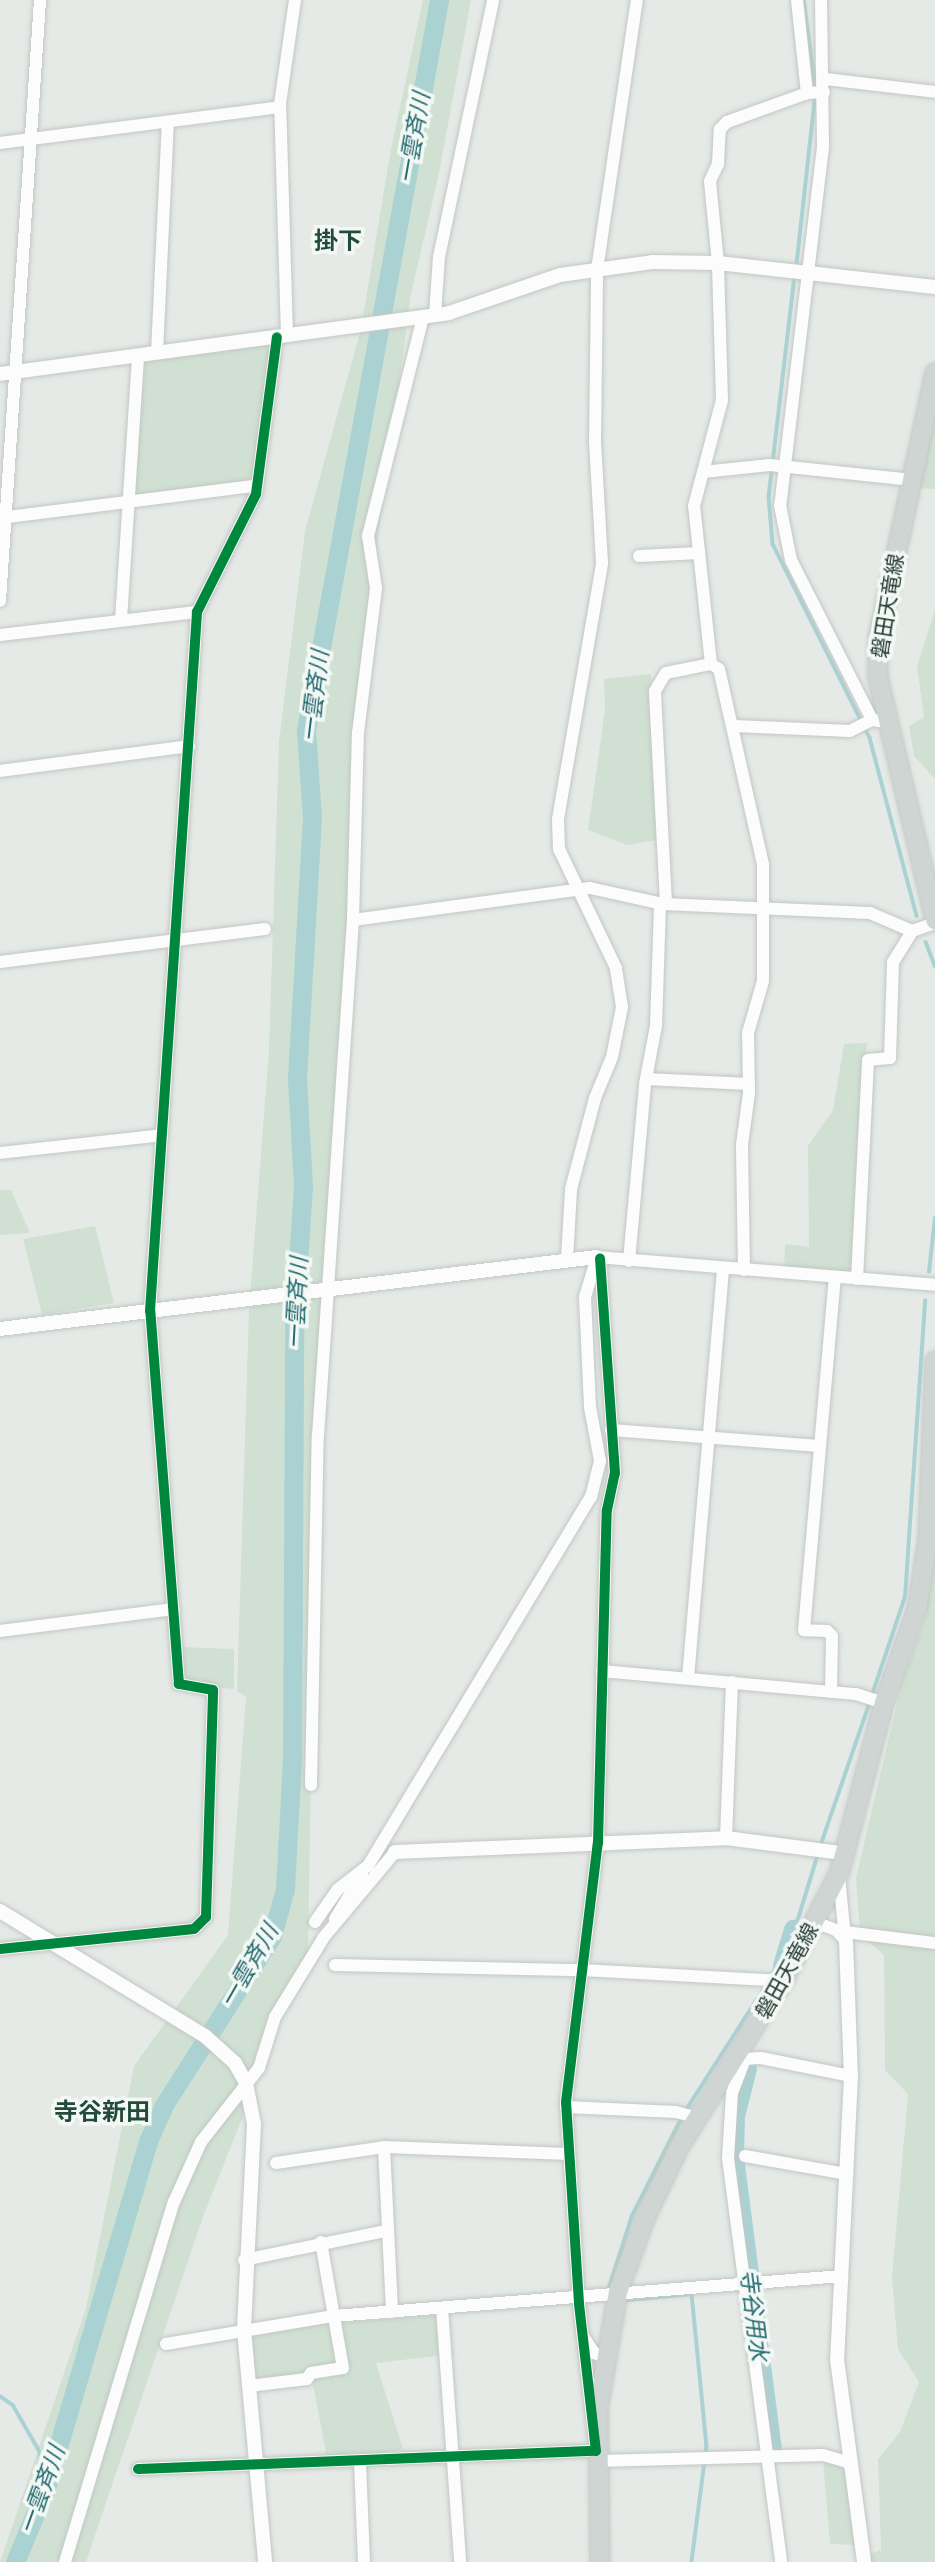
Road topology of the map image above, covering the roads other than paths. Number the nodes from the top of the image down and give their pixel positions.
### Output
1 (40, 0) edge
2 (295, 0) edge
3 (493, 0) edge
4 (637, 0) edge
5 (797, 0) edge
6 (821, 0) edge
7 (825, 85) junction
8 (935, 92) edge
9 (807, 93) junction
10 (280, 107) junction
11 (168, 122) junction
12 (31, 139) junction
13 (0, 143) edge
14 (718, 263) junction
15 (597, 270) junction
16 (800, 273) junction
17 (935, 287) edge
18 (424, 317) junction
19 (282, 336) junction
20 (157, 353) junction
21 (138, 356) junction
22 (16, 372) junction
23 (935, 373) edge
24 (0, 374) edge
25 (778, 466) junction
26 (703, 472) junction
27 (912, 480) junction
28 (255, 486) junction
29 (128, 502) junction
30 (2, 518) edge
31 (699, 553) junction
32 (639, 555) dead end
33 (0, 601) edge
34 (197, 611) junction
35 (121, 620) junction
36 (0, 635) edge
37 (711, 664) junction
38 (872, 722) junction
39 (734, 726) junction
40 (189, 746) junction
41 (0, 771) edge
42 (578, 889) junction
43 (663, 903) junction
44 (764, 905) junction
45 (353, 919) junction
46 (935, 922) edge
47 (265, 929) dead end
48 (912, 932) junction
49 (175, 940) junction
50 (0, 962) edge
51 (646, 1079) junction
52 (749, 1084) junction
53 (162, 1135) junction
54 (0, 1153) edge
55 (599, 1258) junction
56 (567, 1259) junction
57 (629, 1261) junction
58 (723, 1268) junction
59 (744, 1270) junction
60 (835, 1277) junction
61 (857, 1279) junction
62 (935, 1285) edge
63 (330, 1289) junction
64 (150, 1311) junction
65 (0, 1329) edge
66 (935, 1361) edge
67 (611, 1430) junction
68 (706, 1436) junction
69 (819, 1446) junction
70 (174, 1609) junction
71 (0, 1631) edge
72 (602, 1671) junction
73 (688, 1678) junction
74 (732, 1682) junction
75 (831, 1692) junction
76 (884, 1703) junction
77 (311, 1786) dead end
78 (726, 1838) junction
79 (598, 1843) junction
80 (395, 1852) joint
81 (842, 1853) junction
82 (368, 1866) junction
83 (839, 1874) junction
84 (0, 1911) edge
85 (315, 1922) dead end
86 (815, 1922) junction
87 (324, 1937) junction
88 (845, 1937) junction
89 (935, 1943) edge
90 (55, 1944) junction
91 (0, 1949) edge
92 (335, 1965) dead end
93 (582, 1970) junction
94 (783, 1981) junction
95 (741, 2057) junction
96 (852, 2076) junction
97 (246, 2083) junction
98 (566, 2107) junction
99 (698, 2118) junction
100 (384, 2147) junction
101 (569, 2154) junction
102 (745, 2156) dead end
103 (276, 2163) dead end
104 (847, 2174) junction
105 (385, 2231) junction
106 (321, 2242) junction
107 (244, 2260) junction
108 (842, 2276) junction
109 (745, 2284) junction
110 (618, 2292) junction
111 (579, 2297) junction
112 (442, 2308) junction
113 (392, 2312) junction
114 (334, 2316) junction
115 (244, 2329) junction
116 (582, 2332) junction
117 (166, 2344) dead end
118 (605, 2357) junction
119 (249, 2386) junction
120 (596, 2456) junction
121 (768, 2456) junction
122 (453, 2458) junction
123 (360, 2462) junction
124 (848, 2462) junction
125 (257, 2466) junction
126 (138, 2469) dead end
127 (65, 2562) edge
128 (265, 2562) edge
129 (363, 2562) edge
130 (460, 2562) edge
131 (600, 2562) edge
132 (780, 2562) edge
133 (864, 2562) edge

1 - 12 street
2 - 10 street
3 - 18 street
4 - 15 street
5 - 9 street
6 - 7 street
7 - 8 street
7 - 9 street
7 - 16 street
9 - 14 street
10 - 11 street
10 - 19 street
11 - 12 street
11 - 20 street
12 - 13 street
12 - 22 street
14 - 15 street
14 - 16 street
14 - 26 street
15 - 18 street
15 - 42 street
16 - 17 street
16 - 25 street
18 - 19 street
18 - 45 street
19 - 20 street
19 - 28 street
20 - 21 street
21 - 22 street
21 - 29 street
22 - 24 street
22 - 30 street
23 - 27 main road, 磐田天竜線
25 - 26 street
25 - 27 street
25 - 38 street
26 - 31 street
27 - 38 main road, 磐田天竜線
28 - 29 street
28 - 34 street
29 - 30 street
29 - 35 street
30 - 33 street
31 - 32 street
31 - 37 street
34 - 35 street
34 - 40 street
35 - 36 street
37 - 39 street
37 - 43 street
38 - 39 street
38 - 46 main road, 磐田天竜線
39 - 44 street
40 - 41 street
40 - 49 street
42 - 43 street
42 - 45 street
42 - 56 street
43 - 44 street
43 - 51 street
44 - 48 street
44 - 52 street
45 - 63 street
46 - 48 street
47 - 49 street
48 - 61 street
49 - 50 street
49 - 53 street
51 - 52 street
51 - 57 street
52 - 59 street
53 - 54 street
53 - 64 street
55 - 56 street
55 - 57 street
55 - 67 street
55 - 82 street
56 - 63 street
57 - 58 street
58 - 59 street
58 - 68 street
59 - 60 street
60 - 61 street
60 - 69 street
61 - 62 street
63 - 64 street
63 - 77 street
64 - 65 street
64 - 70 street
66 - 76 main road, 磐田天竜線
67 - 68 street
67 - 72 street
68 - 69 street
68 - 73 street
69 - 75 street
70 - 71 street
70 - 90 street
72 - 73 street
72 - 79 street
73 - 74 street
74 - 75 street
74 - 78 street
75 - 76 street
76 - 81 main road, 磐田天竜線
78 - 79 street
78 - 81 street
79 - 80 street
79 - 93 street
80 - 87 street
81 - 83 main road, 磐田天竜線
82 - 85 street
82 - 87 street
83 - 86 main road, 磐田天竜線
83 - 88 street
84 - 90 street
86 - 88 street
86 - 94 main road, 磐田天竜線
87 - 97 street
88 - 89 street
88 - 96 street
90 - 91 street
90 - 97 street
92 - 93 street
93 - 94 street
93 - 98 street
94 - 95 main road, 磐田天竜線
95 - 96 street
95 - 99 main road, 磐田天竜線
95 - 109 street
96 - 104 street
97 - 107 street
97 - 127 street
98 - 99 street
98 - 101 street
99 - 110 main road, 磐田天竜線
100 - 101 street
100 - 103 street
100 - 105 street
101 - 111 street
102 - 104 street
104 - 108 street
105 - 106 street
105 - 113 street
106 - 107 street
106 - 114 street
107 - 115 street
108 - 109 street
108 - 124 street
109 - 110 street
109 - 121 street
110 - 111 street
110 - 118 main road, 磐田天竜線
111 - 112 street
111 - 116 street
112 - 113 street
112 - 122 street
113 - 114 street
114 - 115 street
114 - 119 street
115 - 117 street
115 - 119 street
116 - 118 street
116 - 120 street
118 - 120 main road, 磐田天竜線
119 - 125 street
120 - 121 street
120 - 122 street
120 - 131 main road, 磐田天竜線
121 - 124 street
121 - 132 street
122 - 123 street
122 - 130 street
123 - 125 street
123 - 129 street
124 - 133 street
125 - 126 street
125 - 128 street

